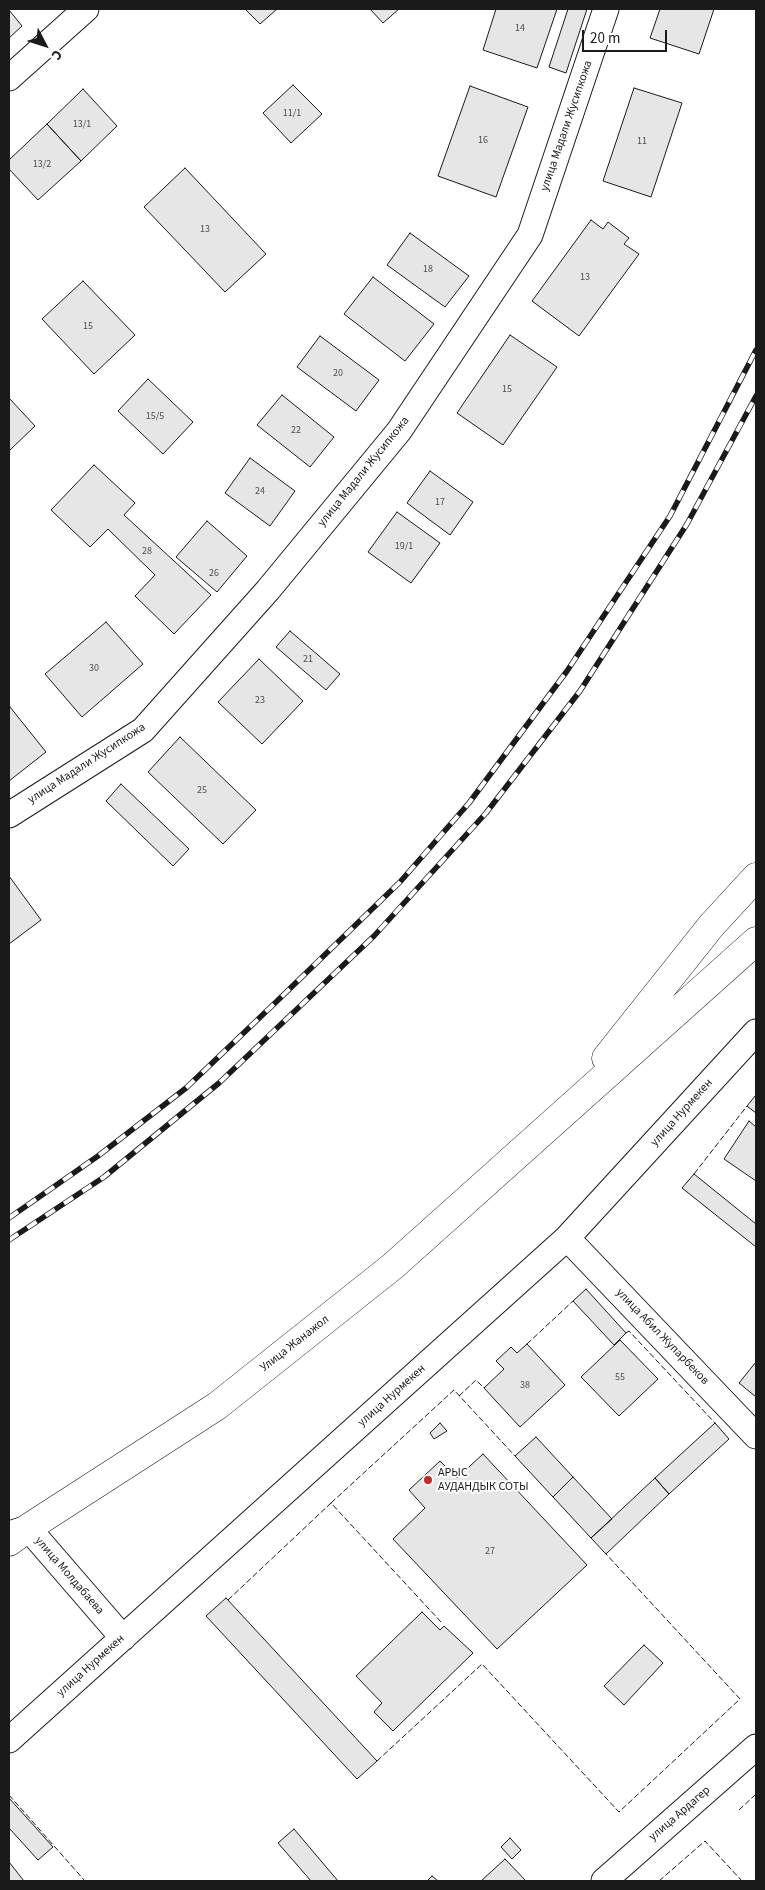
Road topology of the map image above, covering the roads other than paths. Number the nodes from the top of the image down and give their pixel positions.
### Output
1 (86, 9) edge
2 (606, 9) edge
3 (9, 78) edge
4 (9, 815) edge
5 (756, 877) edge
6 (756, 941) edge
7 (756, 1032) edge
8 (559, 1116) junction
9 (567, 1238) junction
10 (756, 1436) edge
11 (15, 1535) edge
12 (123, 1638) junction
13 (9, 1740) edge
14 (756, 1747) edge
15 (604, 1881) edge

1 - 3 street
2 - 4 street, улица Мадали Жусипкожа
5 - 8 main road
6 - 8 main road
7 - 9 street, улица Нурмекен
8 - 11 main road, Улица Жанажол
9 - 10 street, улица Абил Жупарбеков
9 - 12 street, улица Нурмекен
11 - 12 street, улица Молдабаева
12 - 13 street, улица Нурмекен
14 - 15 street, улица Ардагер

